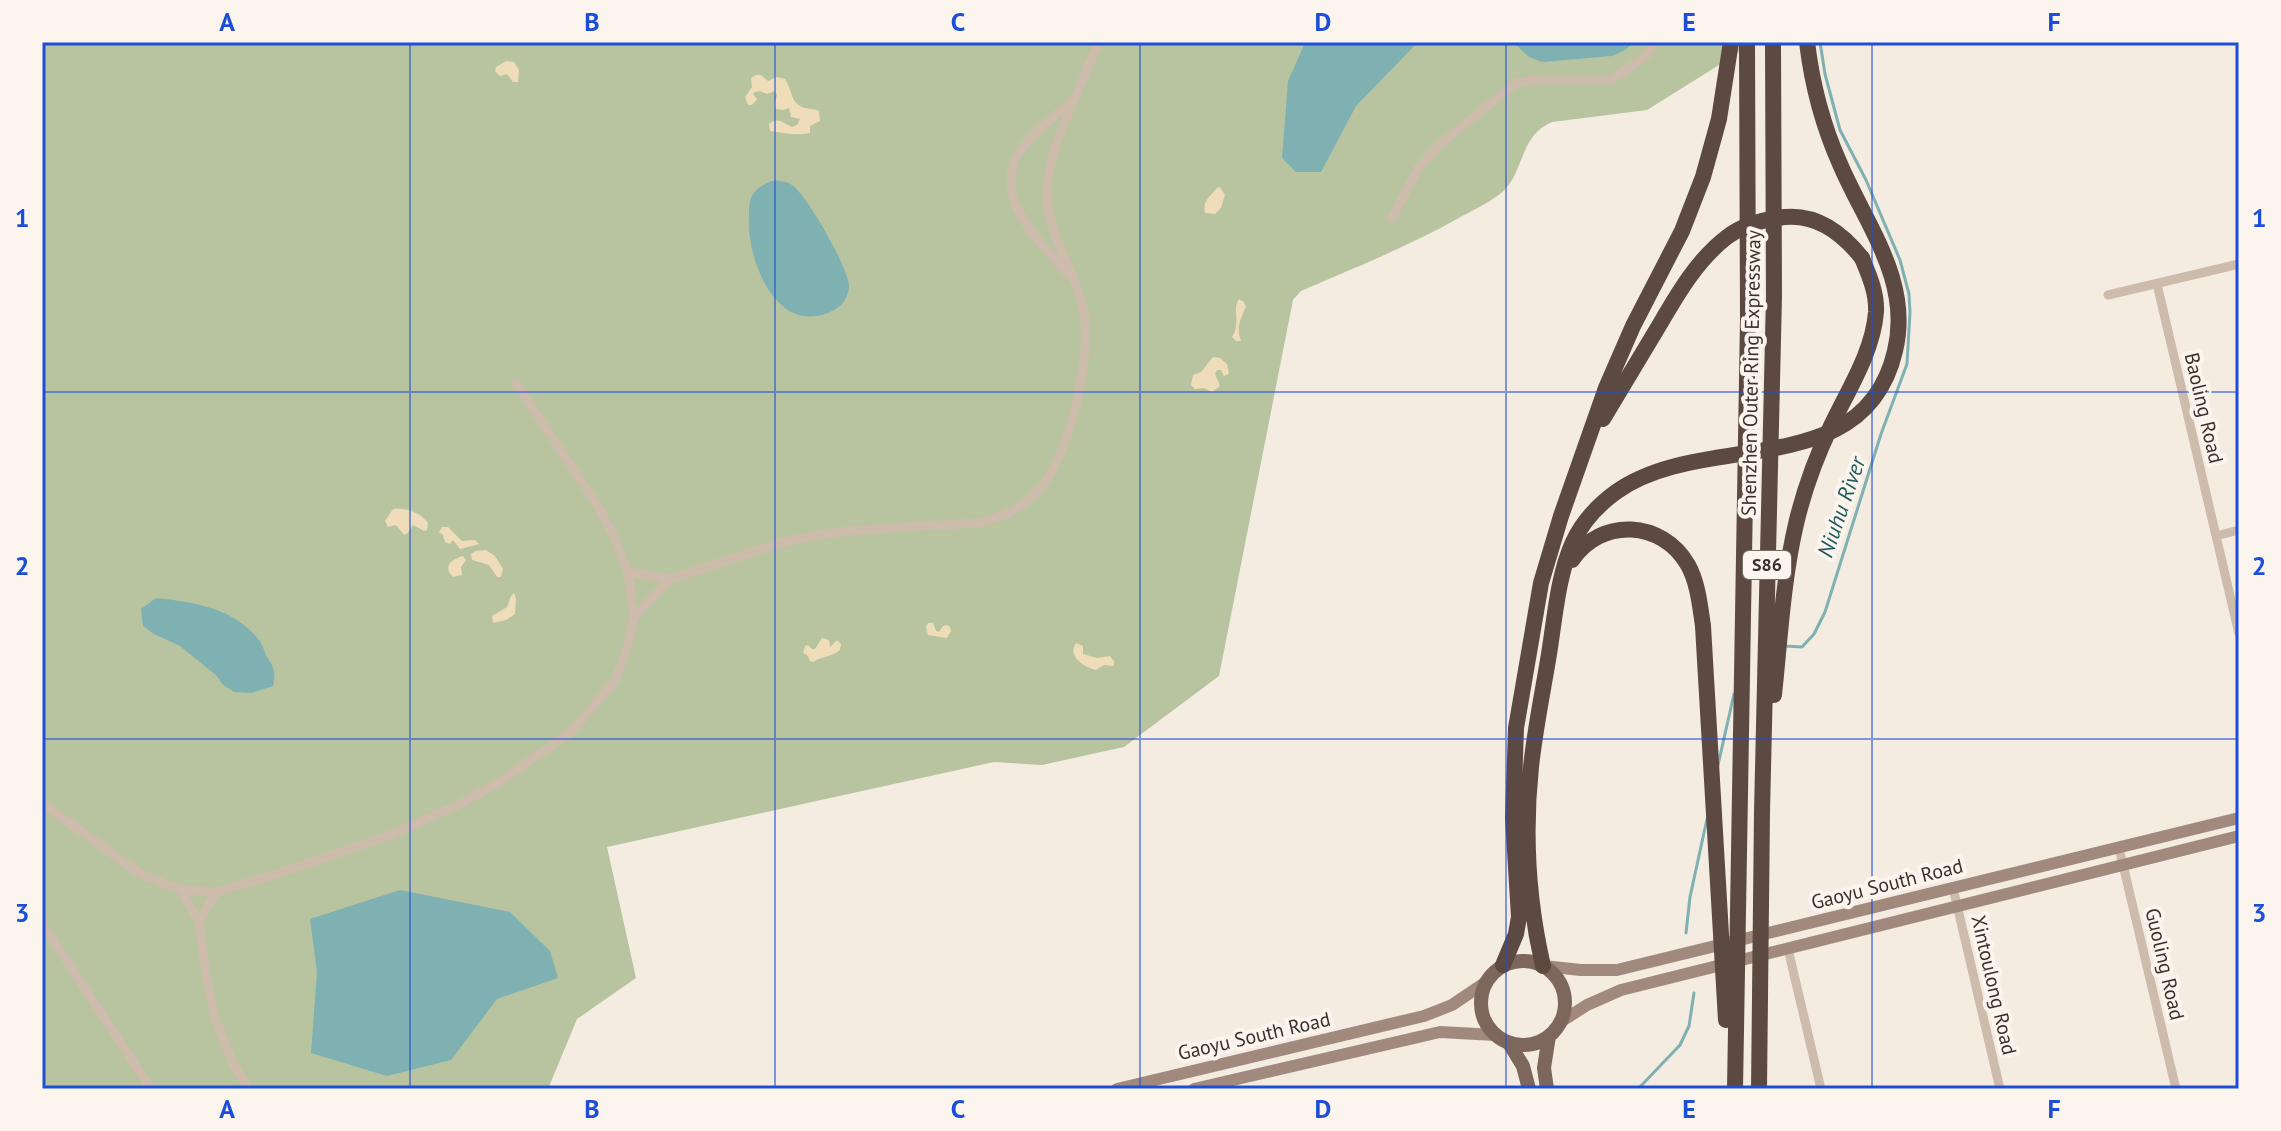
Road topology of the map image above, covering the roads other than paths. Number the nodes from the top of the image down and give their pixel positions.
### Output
1 (1099, 42) edge
2 (1656, 42) edge
3 (1731, 42) edge
4 (1747, 42) edge
5 (1773, 42) edge
6 (1807, 42) edge
7 (1076, 97) junction
8 (1392, 218) dead end
9 (2239, 264) edge
10 (1076, 284) junction
11 (2157, 284) junction
12 (2108, 295) dead end
13 (516, 383) dead end
14 (1586, 448) junction
15 (2239, 530) edge
16 (2216, 536) junction
17 (1565, 571) junction
18 (628, 572) junction
19 (670, 579) junction
20 (634, 617) junction
21 (2239, 634) edge
22 (42, 803) edge
23 (1762, 812) junction
24 (2239, 818) edge
25 (2239, 836) edge
26 (2119, 848) junction
27 (2123, 865) junction
28 (1953, 888) junction
29 (181, 890) junction
30 (216, 892) junction
31 (1957, 907) junction
32 (199, 922) junction
33 (42, 923) edge
34 (1788, 949) junction
35 (1503, 965) junction
36 (1543, 966) junction
37 (1486, 982) junction
38 (1559, 1023) junction
39 (1495, 1035) junction
40 (1549, 1036) junction
41 (1509, 1043) junction
42 (151, 1089) edge
43 (249, 1089) edge
44 (1117, 1089) edge
45 (1194, 1089) edge
46 (1529, 1089) edge
47 (1547, 1089) edge
48 (1732, 1089) edge
49 (1759, 1089) edge
50 (1821, 1089) edge
51 (2000, 1089) edge
52 (2176, 1089) edge

1 - 7 street
2 - 8 street
3 - 14 highway
4 - 48 highway, Shenzhen Outer Ring Expressway / S86, bridge
5 - 23 highway, Shenzhen Outer Ring Expressway / S86, bridge
6 - 17 highway
7 - 10 street
7 - 10 street
9 - 11 street
10 - 19 street
11 - 12 street
11 - 16 street, Baoling Road
13 - 18 street
14 - 23 highway, bridge
14 - 35 highway
15 - 16 street
16 - 21 street, Baoling Road
17 - 36 highway
17 - 48 highway, bridge
18 - 19 street
18 - 20 street
19 - 20 street
20 - 30 street
22 - 29 street
23 - 49 highway, Shenzhen Outer Ring Expressway / S86, bridge
24 - 26 street, Gaoyu South Road
25 - 27 street, Gaoyu South Road
26 - 27 street, Guoling Road
26 - 28 street, Gaoyu South Road
27 - 31 street, Gaoyu South Road
27 - 52 street, Guoling Road
28 - 31 street, Xintoulong Road
28 - 36 street, Gaoyu South Road
29 - 30 street
29 - 32 street
30 - 32 street
31 - 34 street, Gaoyu South Road
31 - 51 street, Xintoulong Road
32 - 43 street
33 - 42 street
34 - 38 street, Gaoyu South Road
34 - 50 street
35 - 36 main road
35 - 37 main road
36 - 38 main road
37 - 39 main road
37 - 44 street, Gaoyu South Road
38 - 40 main road
39 - 41 main road
39 - 45 street, Gaoyu South Road
40 - 41 main road
40 - 47 main road
41 - 46 main road

